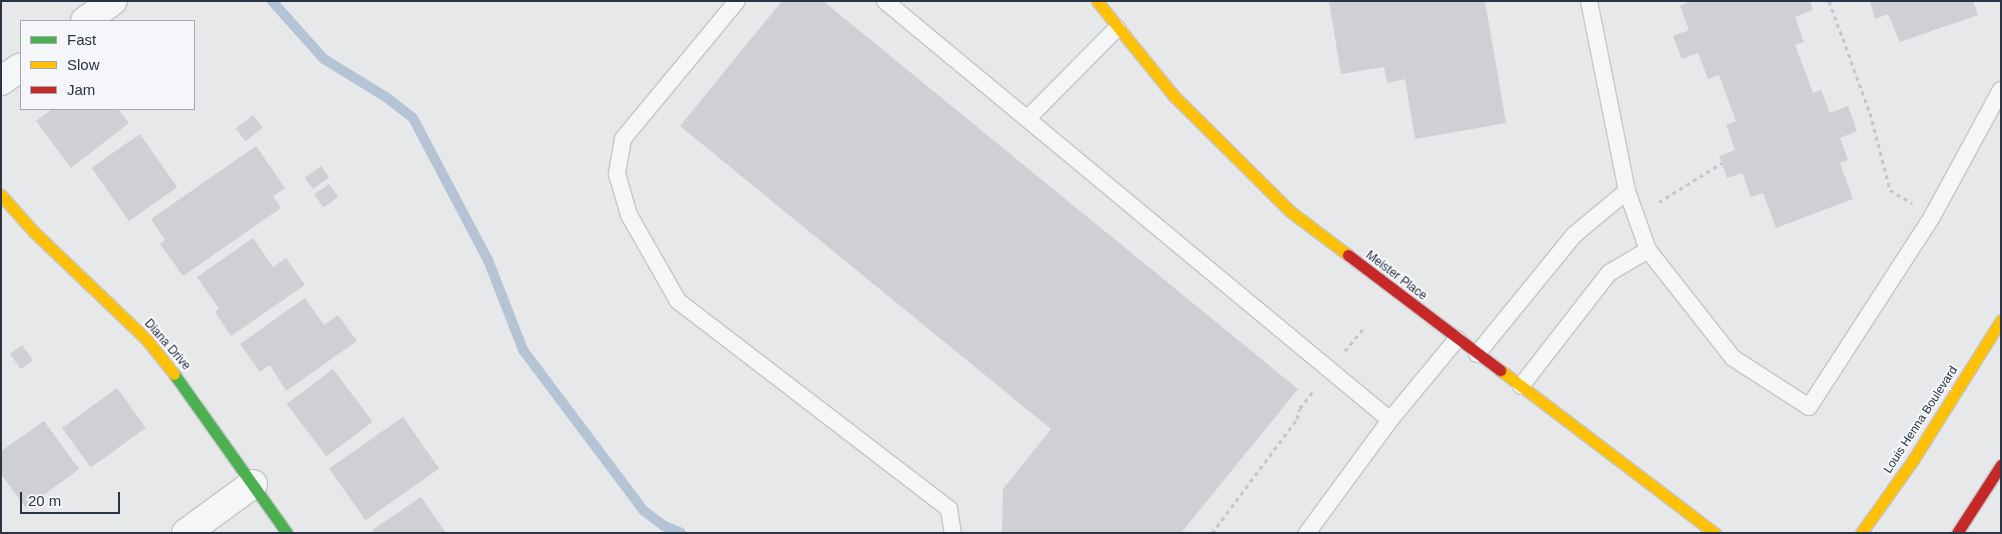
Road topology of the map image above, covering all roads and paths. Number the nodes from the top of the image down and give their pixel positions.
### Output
1 (113, 1) edge
2 (737, 1) edge
3 (885, 1) edge
4 (1097, 1) edge
5 (1590, 1) edge
6 (1829, 1) edge
7 (86, 20) edge
8 (1117, 28) junction
9 (20, 68) edge
10 (1, 81) edge
11 (2001, 90) edge
12 (1027, 119) junction
13 (1722, 163) dead end
14 (1627, 190) junction
15 (1, 195) edge
16 (1635, 213) junction
17 (1933, 215) junction
18 (1648, 250) junction
19 (2001, 320) edge
20 (1365, 326) dead end
21 (1457, 339) junction
22 (1345, 351) dead end
23 (1477, 354) junction
24 (1521, 386) junction
25 (1315, 389) dead end
26 (1390, 420) junction
27 (2001, 465) edge
28 (253, 484) junction
29 (186, 533) edge
30 (287, 533) edge
31 (952, 533) edge
32 (1212, 533) edge
33 (1307, 533) edge
34 (1715, 533) edge
35 (1861, 533) edge
36 (1957, 533) edge

1 - 7 street
2 - 31 lane
3 - 12 lane
4 - 8 main road, Meister Place
5 - 14 lane
6 - 17 path
8 - 12 lane
8 - 21 main road, Meister Place
9 - 10 street
11 - 17 lane
12 - 26 lane
13 - 16 path
14 - 16 lane
14 - 23 lane
15 - 28 main road, Diana Drive
16 - 18 lane
17 - 18 lane
18 - 24 lane
19 - 35 main road, Louis Henna Boulevard
20 - 22 path
21 - 23 main road, Meister Place
21 - 26 lane
23 - 24 main road, Meister Place
24 - 34 main road, Meister Place
25 - 32 path
26 - 33 lane
27 - 36 main road
28 - 29 street
28 - 30 main road, Diana Drive

